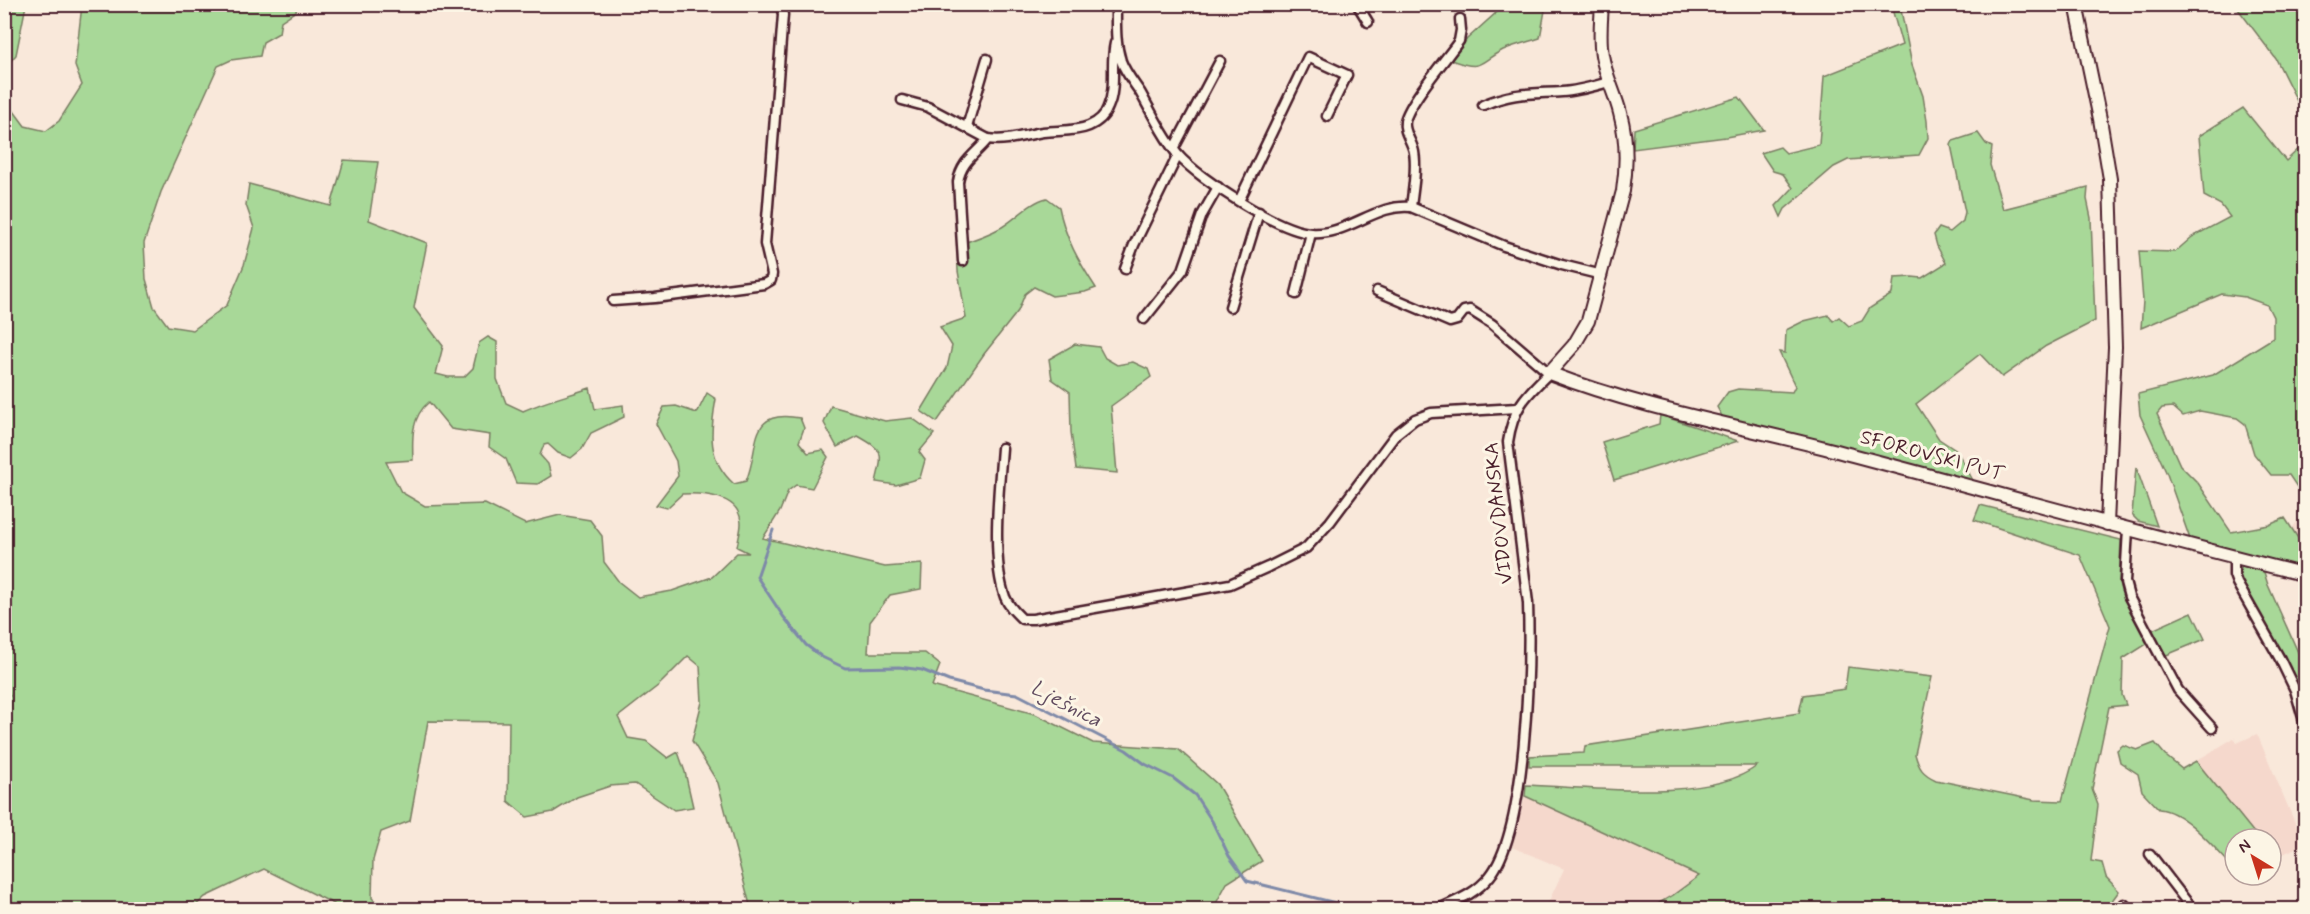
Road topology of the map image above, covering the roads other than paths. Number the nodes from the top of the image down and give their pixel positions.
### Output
1 (782, 4) edge
2 (1102, 4) edge
3 (1357, 4) edge
4 (1602, 4) edge
5 (2076, 4) edge
6 (1116, 6) edge
7 (1460, 19) dead end
8 (1368, 22) dead end
9 (1116, 39) junction
10 (987, 59) dead end
11 (1220, 61) dead end
12 (1610, 82) junction
13 (902, 100) dead end
14 (1483, 105) dead end
15 (1328, 116) dead end
16 (967, 127) junction
17 (988, 139) junction
18 (1176, 151) junction
19 (1218, 187) junction
20 (1239, 201) junction
21 (1412, 207) junction
22 (1258, 212) junction
23 (1311, 233) junction
24 (963, 261) dead end
25 (1125, 269) dead end
26 (1602, 274) junction
27 (1377, 291) dead end
28 (1296, 294) dead end
29 (613, 301) dead end
30 (1230, 307) dead end
31 (1144, 319) dead end
32 (1549, 373) junction
33 (1517, 408) junction
34 (1002, 447) dead end
35 (2107, 524) junction
36 (2128, 529) junction
37 (2234, 558) junction
38 (2306, 575) edge
39 (2212, 728) dead end
40 (2306, 728) edge
41 (2150, 854) dead end
42 (1436, 909) edge
43 (2193, 909) edge

1 - 29 street
2 - 6 street
3 - 8 street
4 - 12 street, VIDOVDANSKA
5 - 35 street
6 - 9 street
7 - 21 street
9 - 17 street
9 - 18 street
10 - 16 street
11 - 18 street
12 - 14 street
12 - 26 street, VIDOVDANSKA
13 - 16 street
15 - 20 street
16 - 17 street
17 - 24 street
18 - 19 street
18 - 25 street
19 - 20 street
19 - 31 street
20 - 22 street
21 - 23 street
21 - 26 street
22 - 23 street
22 - 30 street
23 - 28 street
26 - 32 street, VIDOVDANSKA
27 - 32 street
32 - 33 street, VIDOVDANSKA
32 - 35 street, SFOROVSKI PUT
33 - 34 street
33 - 42 street, VIDOVDANSKA
35 - 36 street, SFOROVSKI PUT
36 - 37 street, SFOROVSKI PUT
36 - 39 street
37 - 38 street, SFOROVSKI PUT
37 - 40 street
41 - 43 street

